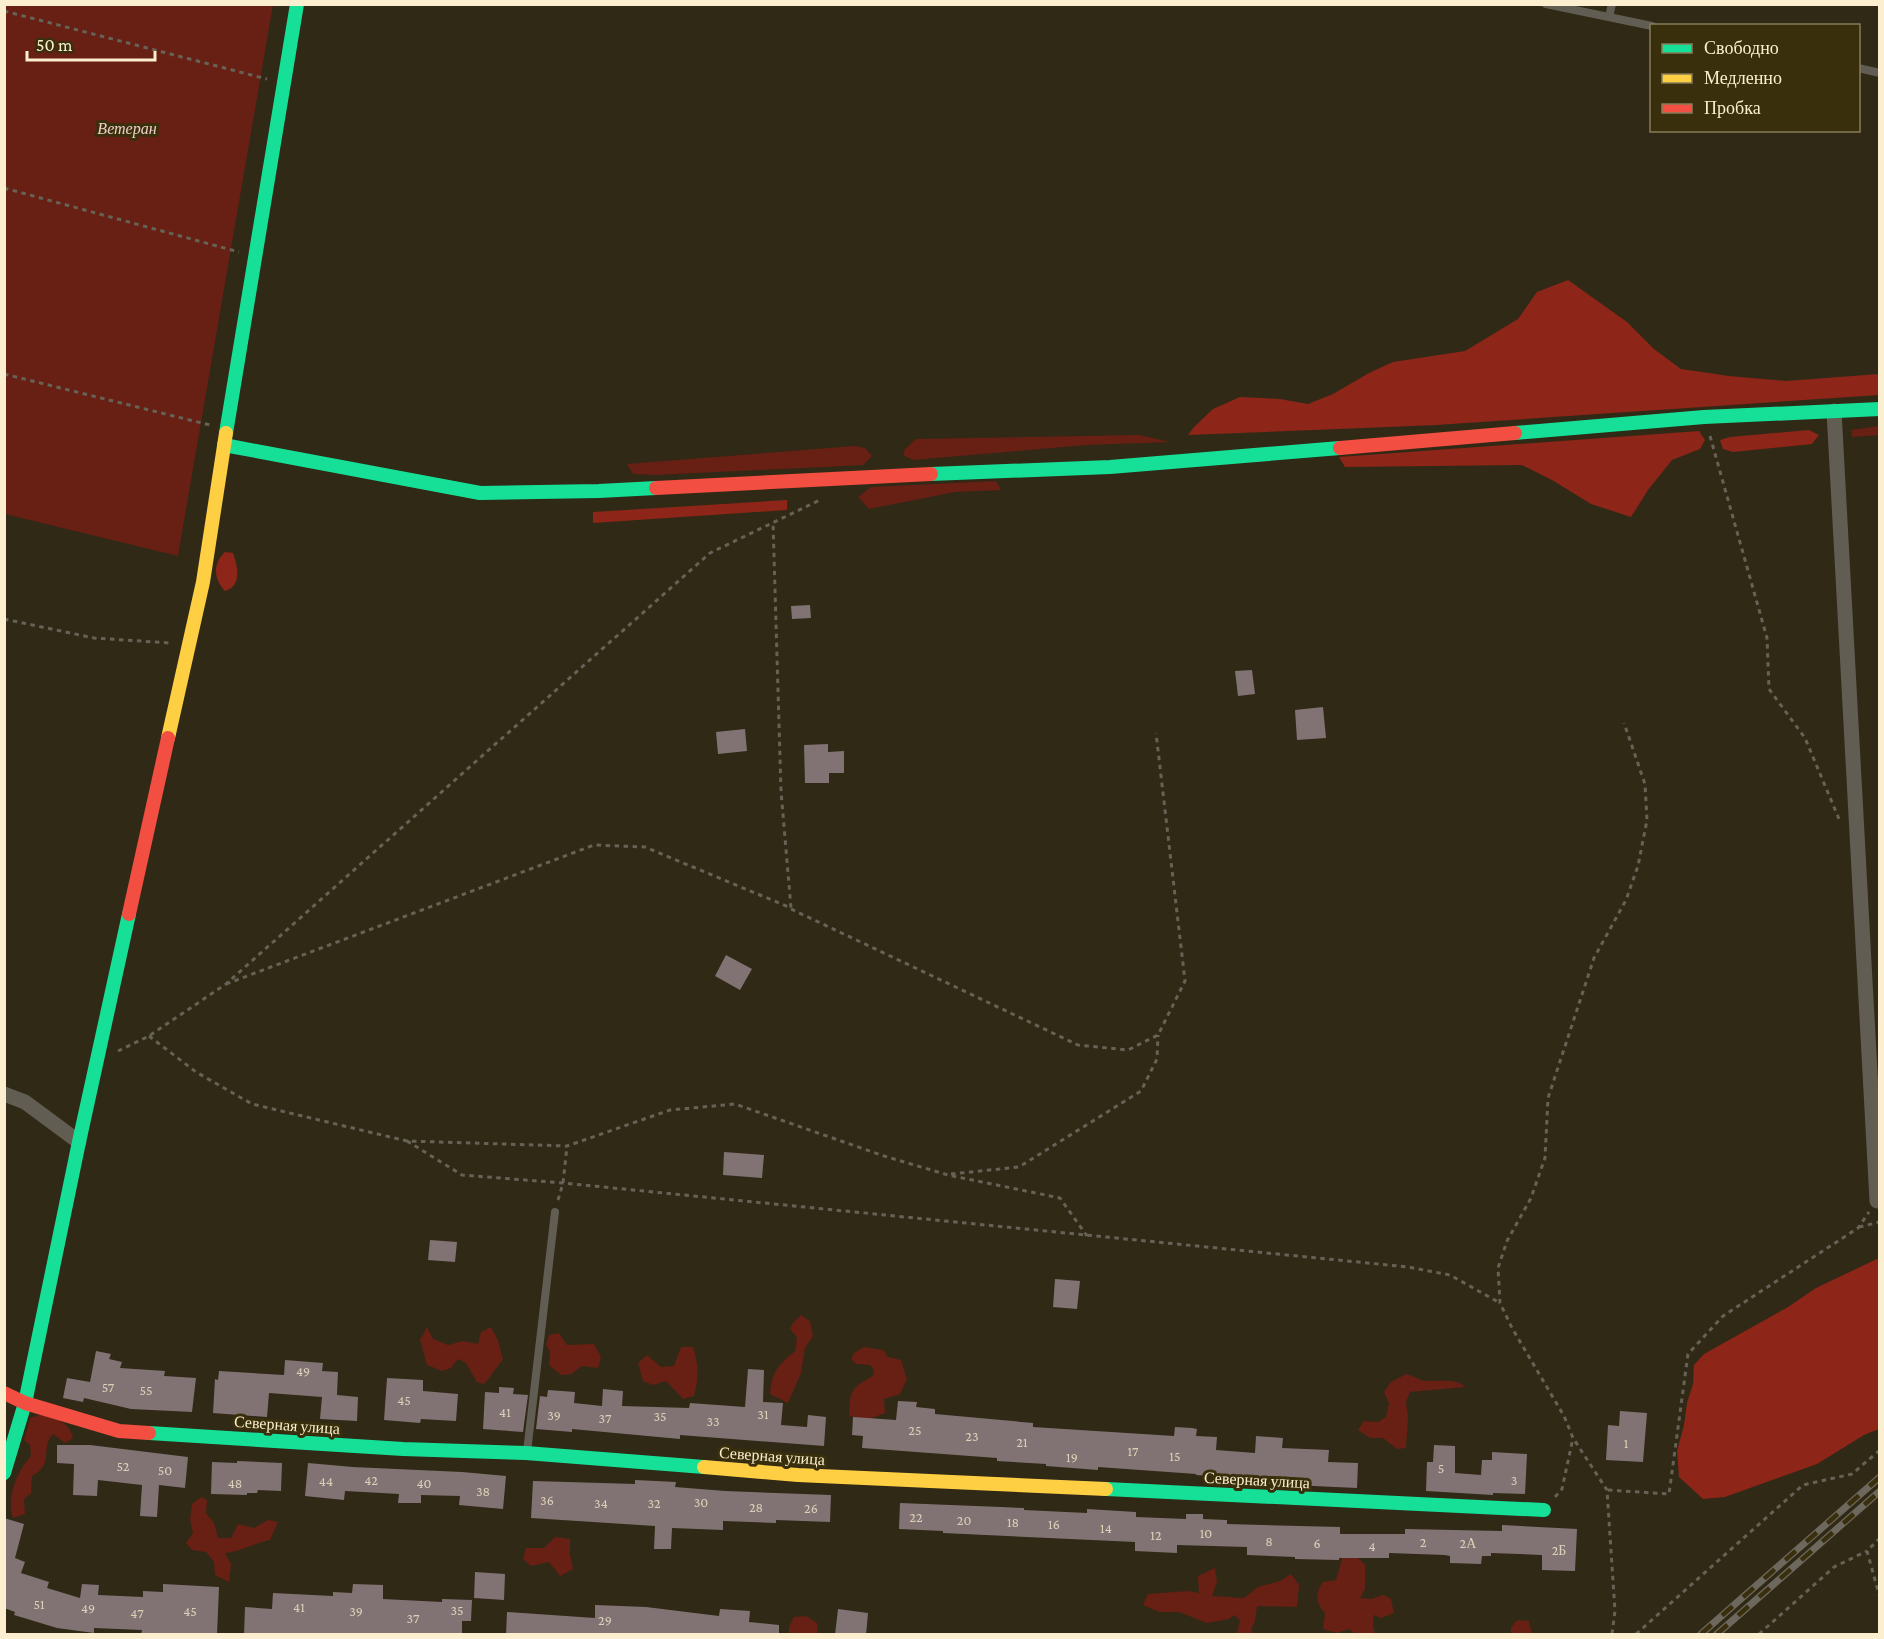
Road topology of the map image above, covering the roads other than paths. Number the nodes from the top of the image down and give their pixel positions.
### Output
1 (297, 4) edge
2 (1546, 4) edge
3 (1612, 4) edge
4 (1609, 17) junction
5 (1650, 26) edge
6 (1860, 68) edge
7 (1880, 73) edge
8 (1880, 409) edge
9 (1834, 411) junction
10 (224, 445) junction
11 (4, 1094) edge
12 (79, 1142) junction
13 (1877, 1201) road end
14 (555, 1212) road end
15 (4, 1393) edge
16 (25, 1403) junction
17 (526, 1453) junction
18 (4, 1473) edge
19 (1544, 1510) road end

1 - 10 street
2 - 4 lane
3 - 4 lane
4 - 5 lane
6 - 7 lane
8 - 9 street
9 - 10 street
9 - 13 street
10 - 12 street
11 - 12 street
12 - 16 street
14 - 17 lane
15 - 16 street, Северная улица
16 - 17 street, Северная улица
16 - 18 street
17 - 19 street, Северная улица

